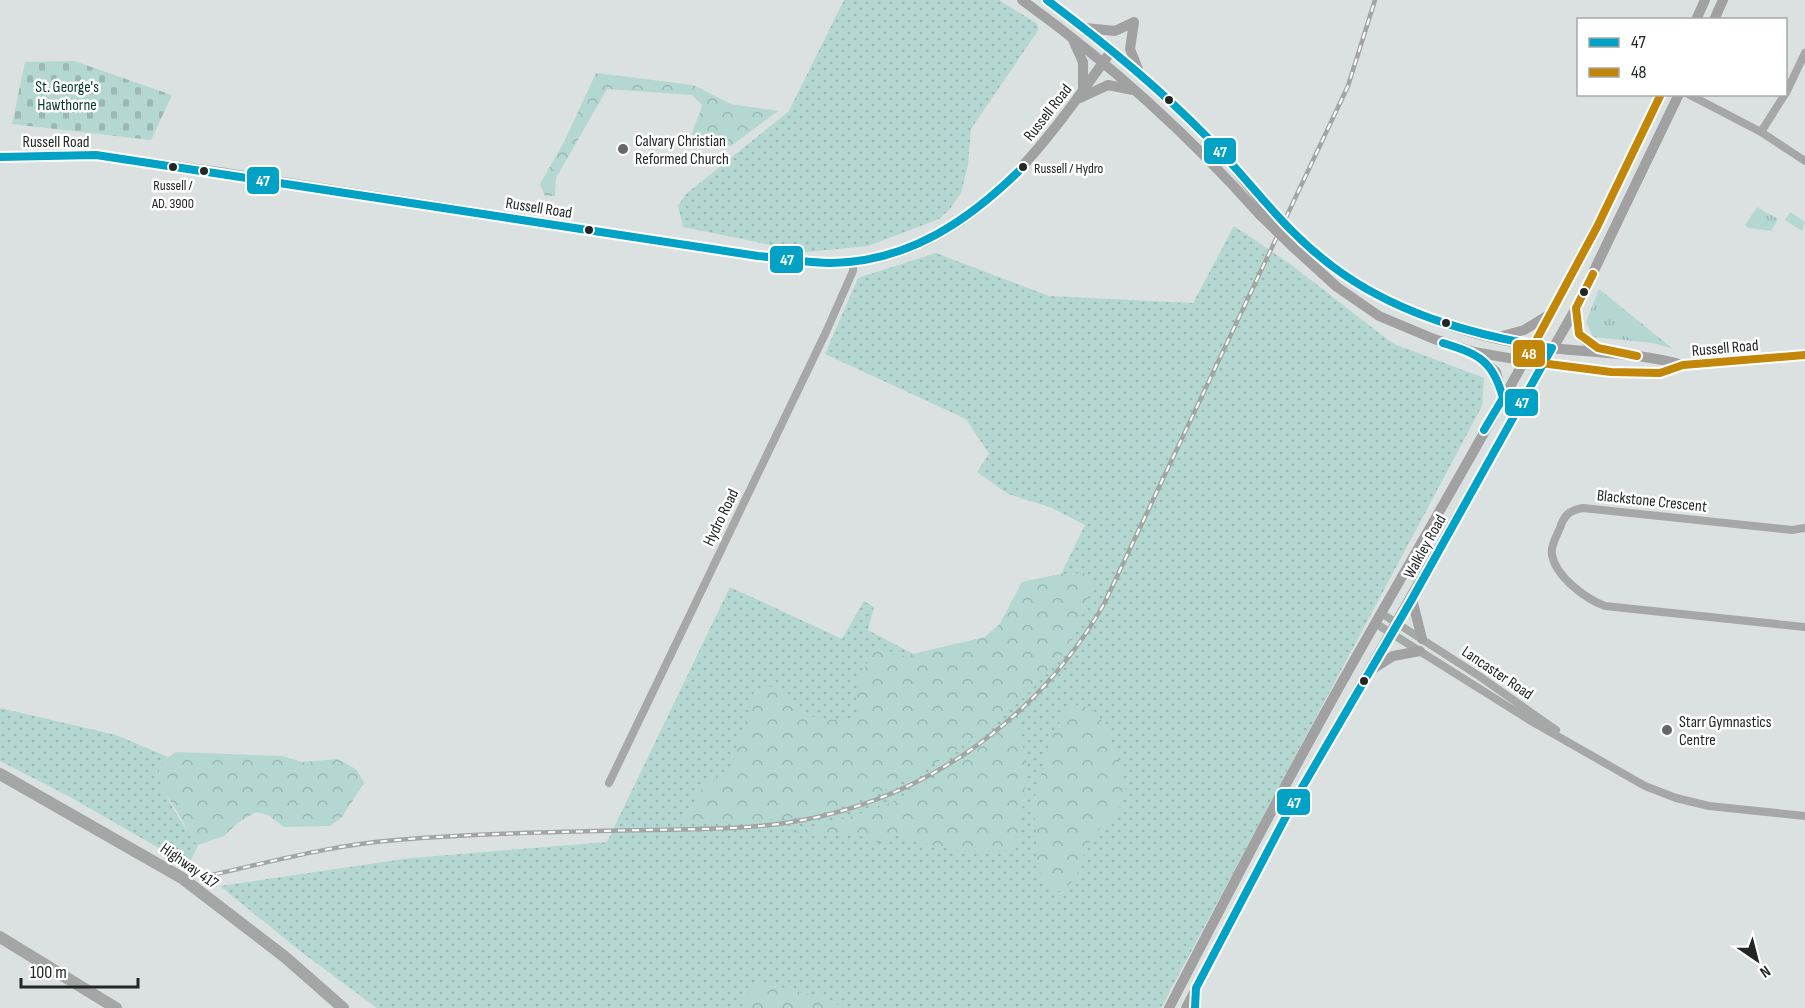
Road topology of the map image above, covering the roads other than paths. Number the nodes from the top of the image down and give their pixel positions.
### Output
1 (1022, 0) edge
2 (1047, 0) edge
3 (1705, 0) edge
4 (1723, 0) edge
5 (1697, 18) edge
6 (1715, 18) edge
7 (1083, 27) junction
8 (1070, 34) junction
9 (1112, 50) junction
10 (1805, 53) edge
11 (1104, 62) junction
12 (1141, 75) junction
13 (1083, 90) junction
14 (1787, 90) edge
15 (1142, 93) junction
16 (1659, 96) edge
17 (1678, 96) edge
18 (1693, 96) edge
19 (1784, 96) edge
20 (1072, 104) junction
21 (1761, 132) junction
22 (0, 157) edge
23 (1805, 161) edge
24 (1263, 211) junction
25 (1295, 243) junction
26 (853, 262) junction
27 (1576, 308) junction
28 (1550, 314) junction
29 (1494, 338) junction
30 (1533, 345) junction
31 (1552, 348) junction
32 (1474, 352) junction
33 (1610, 353) junction
34 (1805, 355) edge
35 (1524, 362) junction
36 (1543, 364) junction
37 (1683, 365) junction
38 (1503, 398) junction
39 (1805, 528) edge
40 (1412, 599) junction
41 (1378, 618) junction
42 (1805, 627) edge
43 (1394, 628) junction
44 (1422, 639) junction
45 (1420, 651) junction
46 (1371, 670) junction
47 (1533, 718) junction
48 (0, 774) edge
49 (609, 783) dead end
50 (1805, 816) edge
51 (0, 937) edge
52 (1196, 988) junction
53 (116, 1008) edge
54 (343, 1008) edge
55 (1169, 1008) edge
56 (1186, 1008) edge
57 (1195, 1008) edge

1 - 8 main road
2 - 7 main road
3 - 5 main road
4 - 6 main road
7 - 9 main road
7 - 12 main road
8 - 11 main road
8 - 13 main road
9 - 11 main road, Russell Road
9 - 12 main road, Russell Road
10 - 14 street
11 - 13 main road, Russell Road
11 - 15 main road, Russell Road
12 - 24 main road, Russell Road
13 - 20 main road, Russell Road
15 - 20 main road
15 - 24 main road, Russell Road
16 - 28 main road, Walkley Road
17 - 27 main road, Walkley Road
18 - 21 street
19 - 21 street
20 - 26 main road, Russell Road
21 - 23 street
22 - 26 main road, Russell Road
24 - 25 main road, Russell Road, bridge
25 - 29 main road, Russell Road
25 - 32 main road, Russell Road
26 - 49 street, Hydro Road
27 - 31 main road, Walkley Road
27 - 33 main road
28 - 29 main road
28 - 30 main road, Walkley Road
29 - 30 main road, Russell Road
30 - 31 main road, Russell Road
30 - 35 main road, Walkley Road
31 - 33 main road, Russell Road
31 - 36 main road, Walkley Road
32 - 35 main road, Russell Road
32 - 38 main road
33 - 37 main road, Russell Road
34 - 37 main road, Russell Road
35 - 36 main road, Russell Road
35 - 38 main road, Walkley Road
36 - 37 main road, Russell Road
36 - 40 main road, Walkley Road
38 - 41 main road, Walkley Road
39 - 42 street, Blackstone Crescent
40 - 43 main road, Walkley Road
40 - 44 main road
41 - 43 street, Lancaster Road
41 - 55 main road, Walkley Road
43 - 44 street, Lancaster Road
43 - 45 street, Lancaster Road
43 - 46 main road, Walkley Road
44 - 47 street, Lancaster Road
45 - 46 main road
45 - 47 street, Lancaster Road
46 - 52 main road, Walkley Road
47 - 50 street, Lancaster Road
48 - 54 highway, Highway 417
51 - 53 highway
52 - 56 main road, Walkley Road
52 - 57 main road

